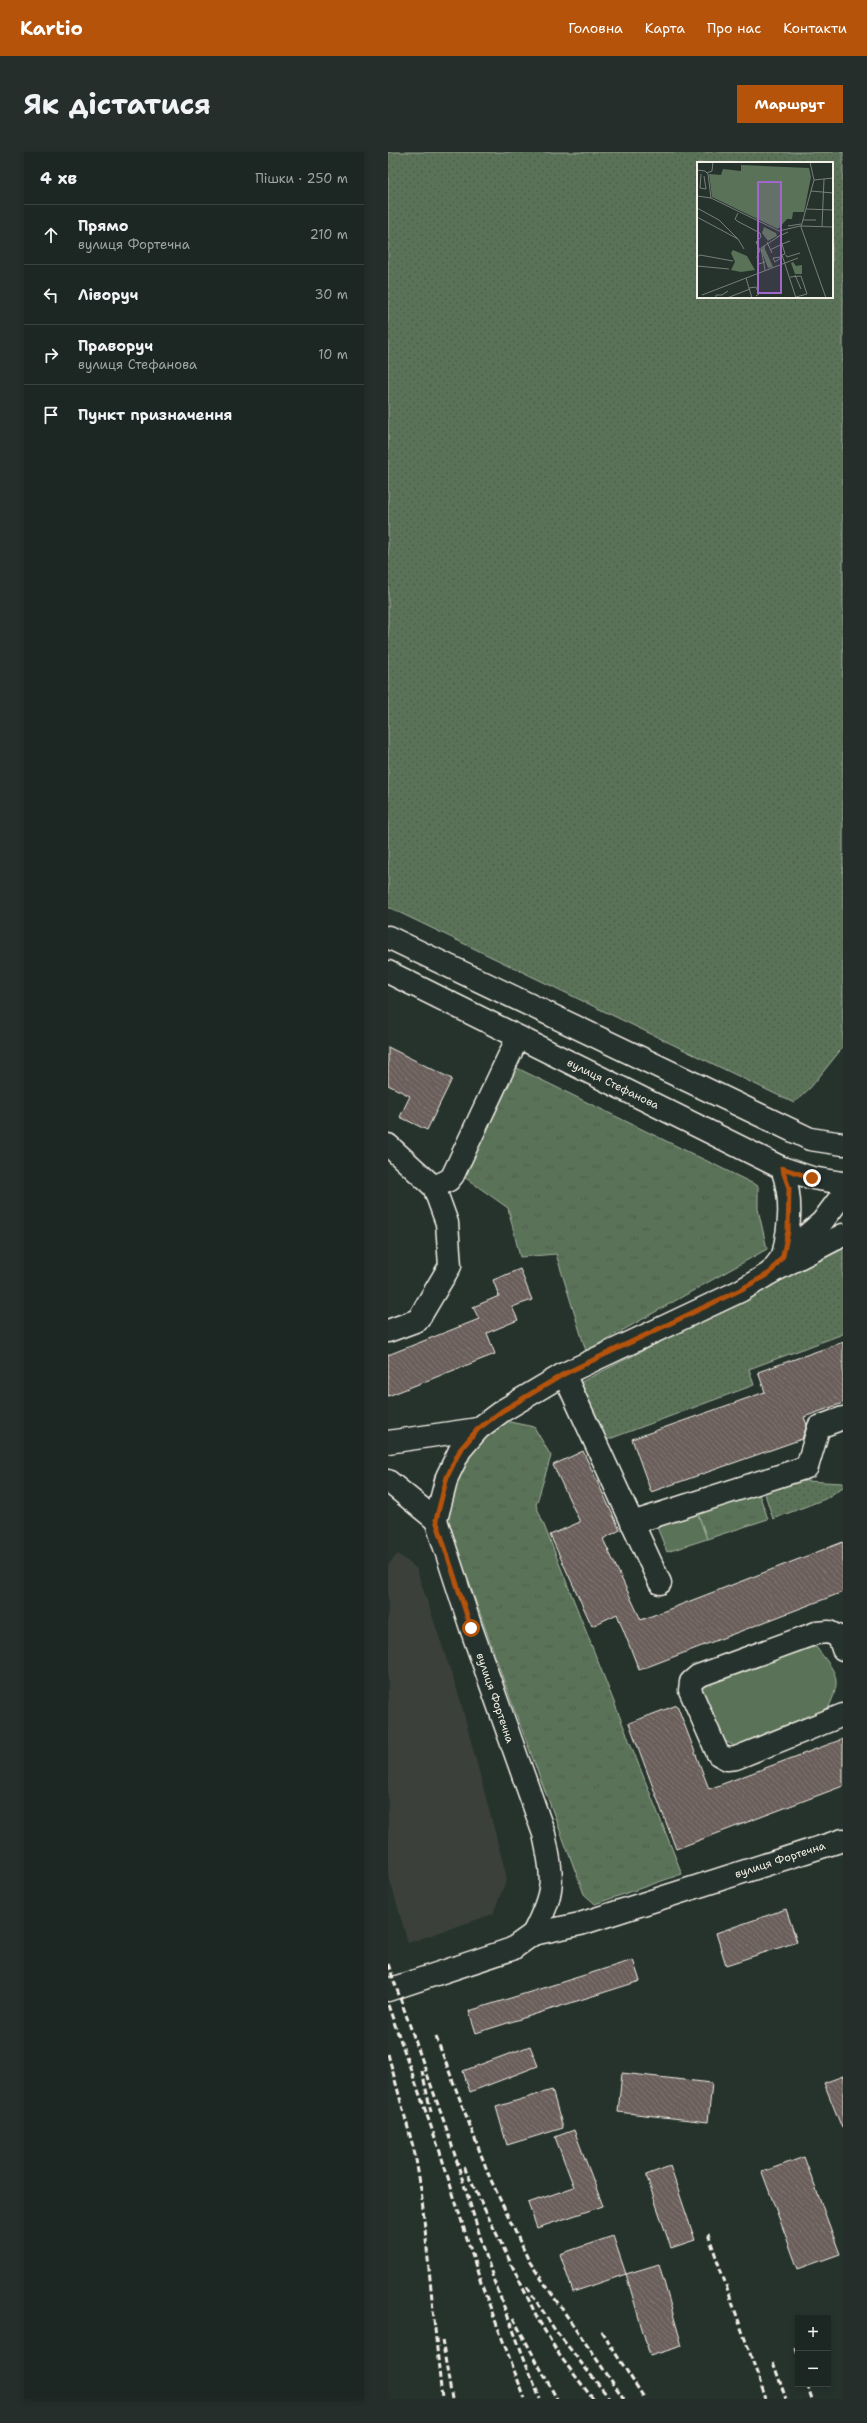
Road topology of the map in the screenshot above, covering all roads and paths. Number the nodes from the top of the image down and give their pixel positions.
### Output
1 (388, 937) edge
2 (388, 972) edge
3 (518, 1037) junction
4 (843, 1144) edge
5 (388, 1145) edge
6 (782, 1168) junction
7 (843, 1183) edge
8 (434, 1187) junction
9 (843, 1194) edge
10 (843, 1235) edge
11 (783, 1256) junction
12 (770, 1273) junction
13 (388, 1330) edge
14 (564, 1374) junction
15 (843, 1418) edge
16 (478, 1429) junction
17 (388, 1442) edge
18 (388, 1481) edge
19 (436, 1520) junction
20 (632, 1523) junction
21 (660, 1583) dead end
22 (843, 1649) edge
23 (843, 1715) edge
24 (843, 1840) edge
25 (533, 1934) junction
26 (388, 1990) edge

1 - 4 street
2 - 3 street, вулиця Стефанова
3 - 6 street, вулиця Стефанова
3 - 8 street
5 - 8 street
6 - 7 street, вулиця Стефанова
6 - 11 street
8 - 13 street
9 - 11 street
10 - 12 street
11 - 12 street
12 - 14 street
14 - 16 street
14 - 20 street
15 - 20 street
16 - 17 street
16 - 19 street
18 - 19 street
19 - 25 street, вулиця Фортечна
20 - 21 street
22 - 23 street
24 - 25 street, вулиця Фортечна
25 - 26 street, вулиця Фортечна

